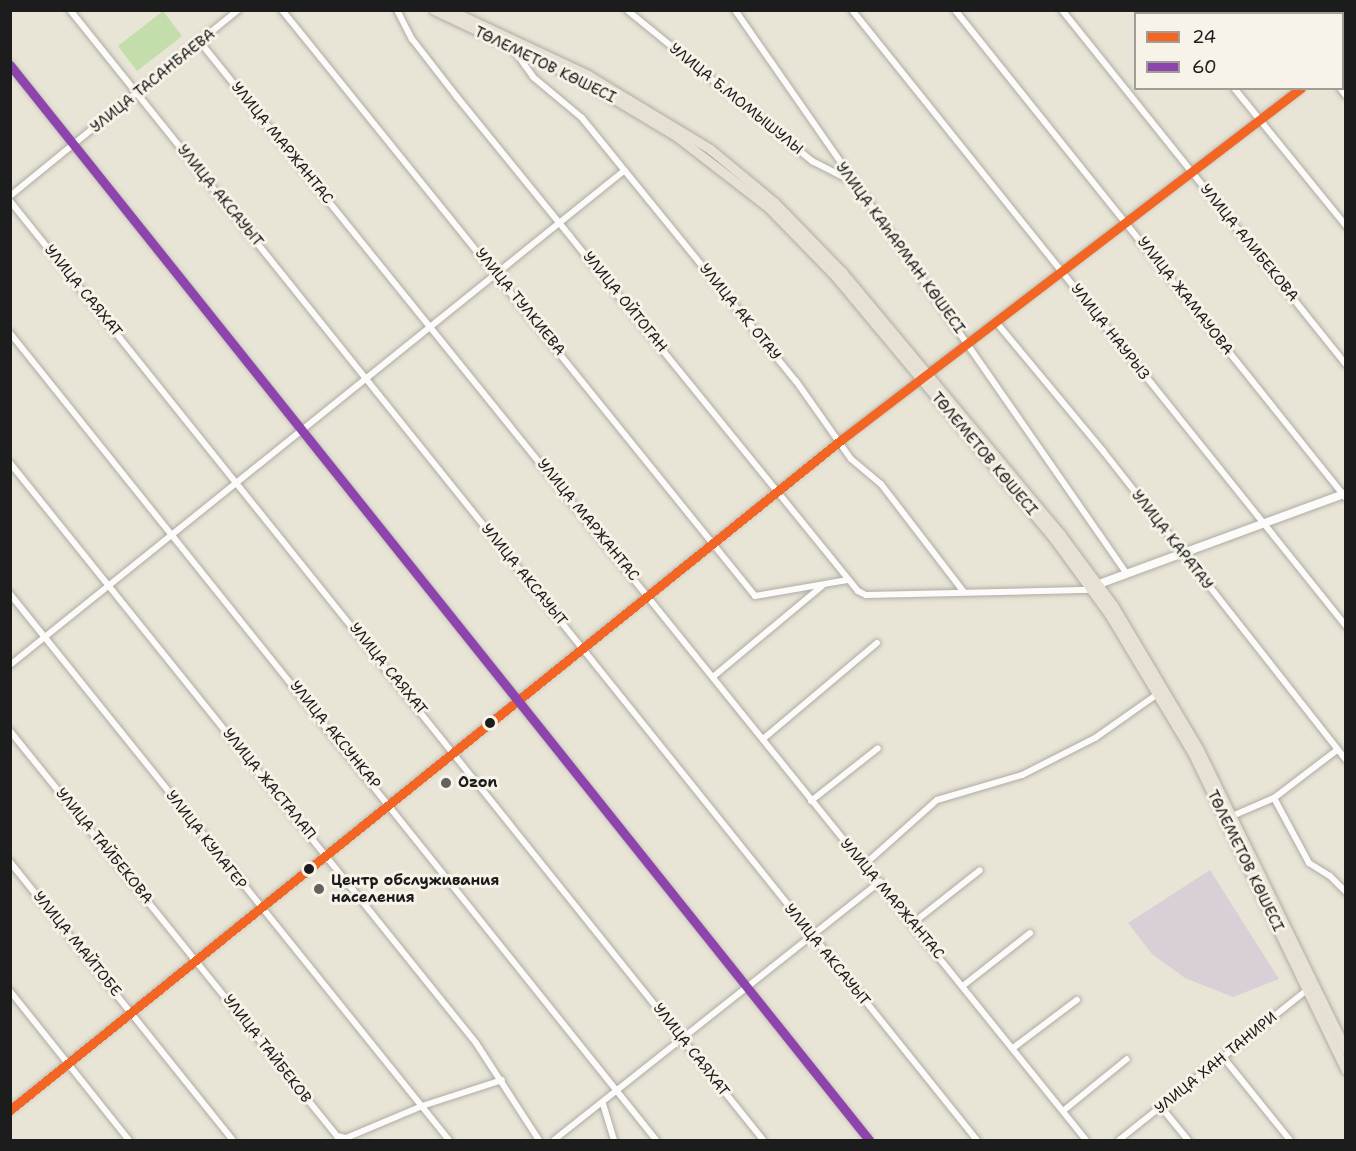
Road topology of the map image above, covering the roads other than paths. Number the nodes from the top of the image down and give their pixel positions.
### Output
1 (70, 10) edge
2 (238, 10) edge
3 (282, 10) edge
4 (397, 10) edge
5 (434, 10) edge
6 (450, 10) edge
7 (627, 10) edge
8 (735, 10) edge
9 (852, 10) edge
10 (955, 10) edge
11 (1062, 10) edge
12 (200, 42) junction
13 (513, 44) junction
14 (10, 65) edge
15 (1236, 90) edge
16 (1298, 90) edge
17 (138, 94) junction
18 (1260, 120) junction
19 (74, 145) junction
20 (625, 170) junction
21 (1192, 172) junction
22 (850, 180) junction
23 (10, 198) edge
24 (559, 222) junction
25 (1126, 222) junction
26 (1346, 226) edge
27 (496, 272) junction
28 (1063, 272) junction
29 (996, 322) junction
30 (430, 325) junction
31 (10, 333) edge
32 (969, 343) junction
33 (1346, 364) edge
34 (923, 376) junction
35 (366, 377) junction
36 (302, 429) junction
37 (841, 440) junction
38 (10, 463) edge
39 (237, 482) junction
40 (778, 490) junction
41 (1344, 495) edge
42 (1265, 524) junction
43 (174, 532) junction
44 (714, 543) junction
45 (1184, 555) junction
46 (1127, 574) junction
47 (848, 580) junction
48 (109, 585) junction
49 (823, 586) junction
50 (1096, 587) junction
51 (963, 591) junction
52 (10, 594) edge
53 (648, 595) junction
54 (1346, 626) edge
55 (45, 638) junction
56 (877, 643) dead end
57 (583, 648) junction
58 (10, 665) edge
59 (714, 676) junction
60 (1162, 692) junction
61 (519, 701) junction
62 (10, 731) edge
63 (763, 739) junction
64 (878, 748) dead end
65 (1337, 750) junction
66 (455, 752) junction
67 (1346, 760) edge
68 (1274, 798) junction
69 (812, 801) junction
70 (390, 804) junction
71 (1232, 816) junction
72 (326, 855) junction
73 (10, 862) edge
74 (864, 865) junction
75 (980, 870) dead end
76 (880, 882) junction
77 (1346, 892) edge
78 (261, 909) junction
79 (913, 922) junction
80 (1030, 933) dead end
81 (813, 936) junction
82 (197, 961) junction
83 (964, 986) junction
84 (1310, 987) junction
85 (748, 988) junction
86 (10, 991) edge
87 (1077, 1000) dead end
88 (133, 1013) junction
89 (683, 1040) junction
90 (1013, 1048) junction
91 (1346, 1050) edge
92 (1224, 1057) junction
93 (1128, 1059) dead end
94 (70, 1064) junction
95 (1346, 1070) edge
96 (502, 1080) junction
97 (617, 1092) junction
98 (603, 1104) junction
99 (422, 1106) junction
100 (1161, 1107) junction
101 (10, 1110) edge
102 (1063, 1111) junction
103 (129, 1140) edge
104 (233, 1140) edge
105 (449, 1140) edge
106 (539, 1140) edge
107 (554, 1140) edge
108 (614, 1140) edge
109 (656, 1140) edge
110 (763, 1140) edge
111 (869, 1140) edge
112 (977, 1140) edge
113 (1086, 1140) edge
114 (1119, 1140) edge
115 (1188, 1140) edge
116 (1290, 1140) edge

1 - 17 street, УЛИЦА АКСАУЫТ
2 - 12 street, УЛИЦА ТАСАНБАЕВА
3 - 27 street, УЛИЦА ТУЛКИЕВА
4 - 24 street, УЛИЦА ОЙТОГАН
5 - 13 main road, ТӨЛЕМЕТОВ КӨШЕСІ
6 - 13 main road, ТӨЛЕМЕТОВ КӨШЕСІ
7 - 22 street, УЛИЦА Б.МОМЫШУЛЫ
8 - 22 street, УЛИЦА КАҺАРМАН КӨШЕСІ
9 - 28 street, УЛИЦА НАУРЫЗ
10 - 25 street, УЛИЦА ЖАМАУОВА
11 - 21 street, УЛИЦА АЛИБЕКОВА
12 - 17 street, УЛИЦА ТАСАНБАЕВА
12 - 30 street, УЛИЦА МАРЖАНТАС
13 - 20 street, УЛИЦА АК ОТАУ
13 - 34 main road, ТӨЛЕМЕТОВ КӨШЕСІ
14 - 19 street
15 - 18 street
16 - 18 street
17 - 19 street, УЛИЦА ТАСАНБАЕВА
17 - 35 street, УЛИЦА АКСАУЫТ
18 - 21 street
18 - 26 street
19 - 23 street, УЛИЦА ТАСАНБАЕВА
19 - 36 street
20 - 24 street
20 - 37 street, УЛИЦА АК ОТАУ
21 - 25 street
21 - 33 street, УЛИЦА АЛИБЕКОВА
22 - 32 street, УЛИЦА КАҺАРМАН КӨШЕСІ
23 - 39 street, УЛИЦА САЯХАТ
24 - 27 street
24 - 40 street, УЛИЦА ОЙТОГАН
25 - 28 street
25 - 41 street, УЛИЦА ЖАМАУОВА
27 - 30 street
27 - 44 street, УЛИЦА ТУЛКИЕВА
28 - 29 street
28 - 42 street, УЛИЦА НАУРЫЗ
29 - 32 street
29 - 45 street, УЛИЦА КАРАТАУ
30 - 35 street
30 - 53 street, УЛИЦА МАРЖАНТАС
31 - 43 street, УЛИЦА АКСУНКАР
32 - 34 street
32 - 46 street, УЛИЦА КАҺАРМАН КӨШЕСІ
34 - 37 street
34 - 50 main road, ТӨЛЕМЕТОВ КӨШЕСІ
35 - 36 street
35 - 57 street, УЛИЦА АКСАУЫТ
36 - 39 street
36 - 61 street
37 - 40 street
37 - 51 street, УЛИЦА АК ОТАУ
38 - 48 street, УЛИЦА ЖАСТАЛАП
39 - 43 street
39 - 66 street, УЛИЦА САЯХАТ
40 - 44 street
40 - 47 street, УЛИЦА ОЙТОГАН
41 - 42 street
42 - 45 street
42 - 54 street, УЛИЦА НАУРЫЗ
43 - 48 street
43 - 70 street, УЛИЦА АКСУНКАР
44 - 49 street, УЛИЦА ТУЛКИЕВА
44 - 53 street
45 - 46 street
45 - 65 street, УЛИЦА КАРАТАУ
46 - 50 street
47 - 49 street
47 - 51 street, УЛИЦА ОЙТОГАН
48 - 55 street
48 - 72 street, УЛИЦА ЖАСТАЛАП
49 - 59 street
50 - 51 street
50 - 60 main road, ТӨЛЕМЕТОВ КӨШЕСІ
52 - 55 street, УЛИЦА КУЛАГЕР
53 - 57 street
53 - 59 street, УЛИЦА МАРЖАНТАС
55 - 58 street
55 - 78 street, УЛИЦА КУЛАГЕР
56 - 63 street
57 - 61 street
57 - 81 street, УЛИЦА АКСАУЫТ
59 - 63 street, УЛИЦА МАРЖАНТАС
60 - 71 main road, ТӨЛЕМЕТОВ КӨШЕСІ
60 - 74 street
60 - 84 main road, ТӨЛЕМЕТОВ КӨШЕСІ
61 - 66 street
61 - 85 street
62 - 82 street, УЛИЦА ТАЙБЕКОВА
63 - 69 street, УЛИЦА МАРЖАНТАС
64 - 69 street
65 - 67 street, УЛИЦА КАРАТАУ
65 - 68 street
66 - 70 street
66 - 89 street, УЛИЦА САЯХАТ
68 - 71 street
68 - 77 street
69 - 74 street, УЛИЦА МАРЖАНТАС
70 - 72 street
70 - 97 street, УЛИЦА АКСУНКАР
71 - 84 main road, ТӨЛЕМЕТОВ КӨШЕСІ
72 - 78 street
72 - 96 street, УЛИЦА ЖАСТАЛАП
73 - 88 street, УЛИЦА МАЙТОБЕ
74 - 76 street, УЛИЦА МАРЖАНТАС
75 - 79 street
76 - 79 street, УЛИЦА МАРЖАНТАС
76 - 81 street
78 - 82 street
78 - 99 street, УЛИЦА КУЛАГЕР
79 - 83 street, УЛИЦА МАРЖАНТАС
80 - 83 street
81 - 85 street
81 - 112 street, УЛИЦА АКСАУЫТ
82 - 88 street
82 - 99 street, УЛИЦА ТАЙБЕКОВ
83 - 90 street, УЛИЦА МАРЖАНТАС
84 - 91 main road, ТӨЛЕМЕТОВ КӨШЕСІ
84 - 92 street, УЛИЦА ХАН ТАНИРИ
84 - 95 main road, ТӨЛЕМЕТОВ КӨШЕСІ
85 - 89 street
85 - 111 street
86 - 94 street
87 - 90 street
88 - 94 street
88 - 104 street, УЛИЦА МАЙТОБЕ
89 - 97 street
89 - 110 street, УЛИЦА САЯХАТ
90 - 102 street, УЛИЦА МАРЖАНТАС
92 - 100 street, УЛИЦА ХАН ТАНИРИ
92 - 116 street
93 - 102 street
94 - 101 street
94 - 103 street
96 - 99 street
96 - 106 street, УЛИЦА ЖАСТАЛАП
97 - 98 street
97 - 109 street, УЛИЦА АКСУНКАР
98 - 107 street
98 - 108 street
99 - 105 street, УЛИЦА КУЛАГЕР
100 - 114 street, УЛИЦА ХАН ТАНИРИ
100 - 115 street
102 - 113 street, УЛИЦА МАРЖАНТАС

